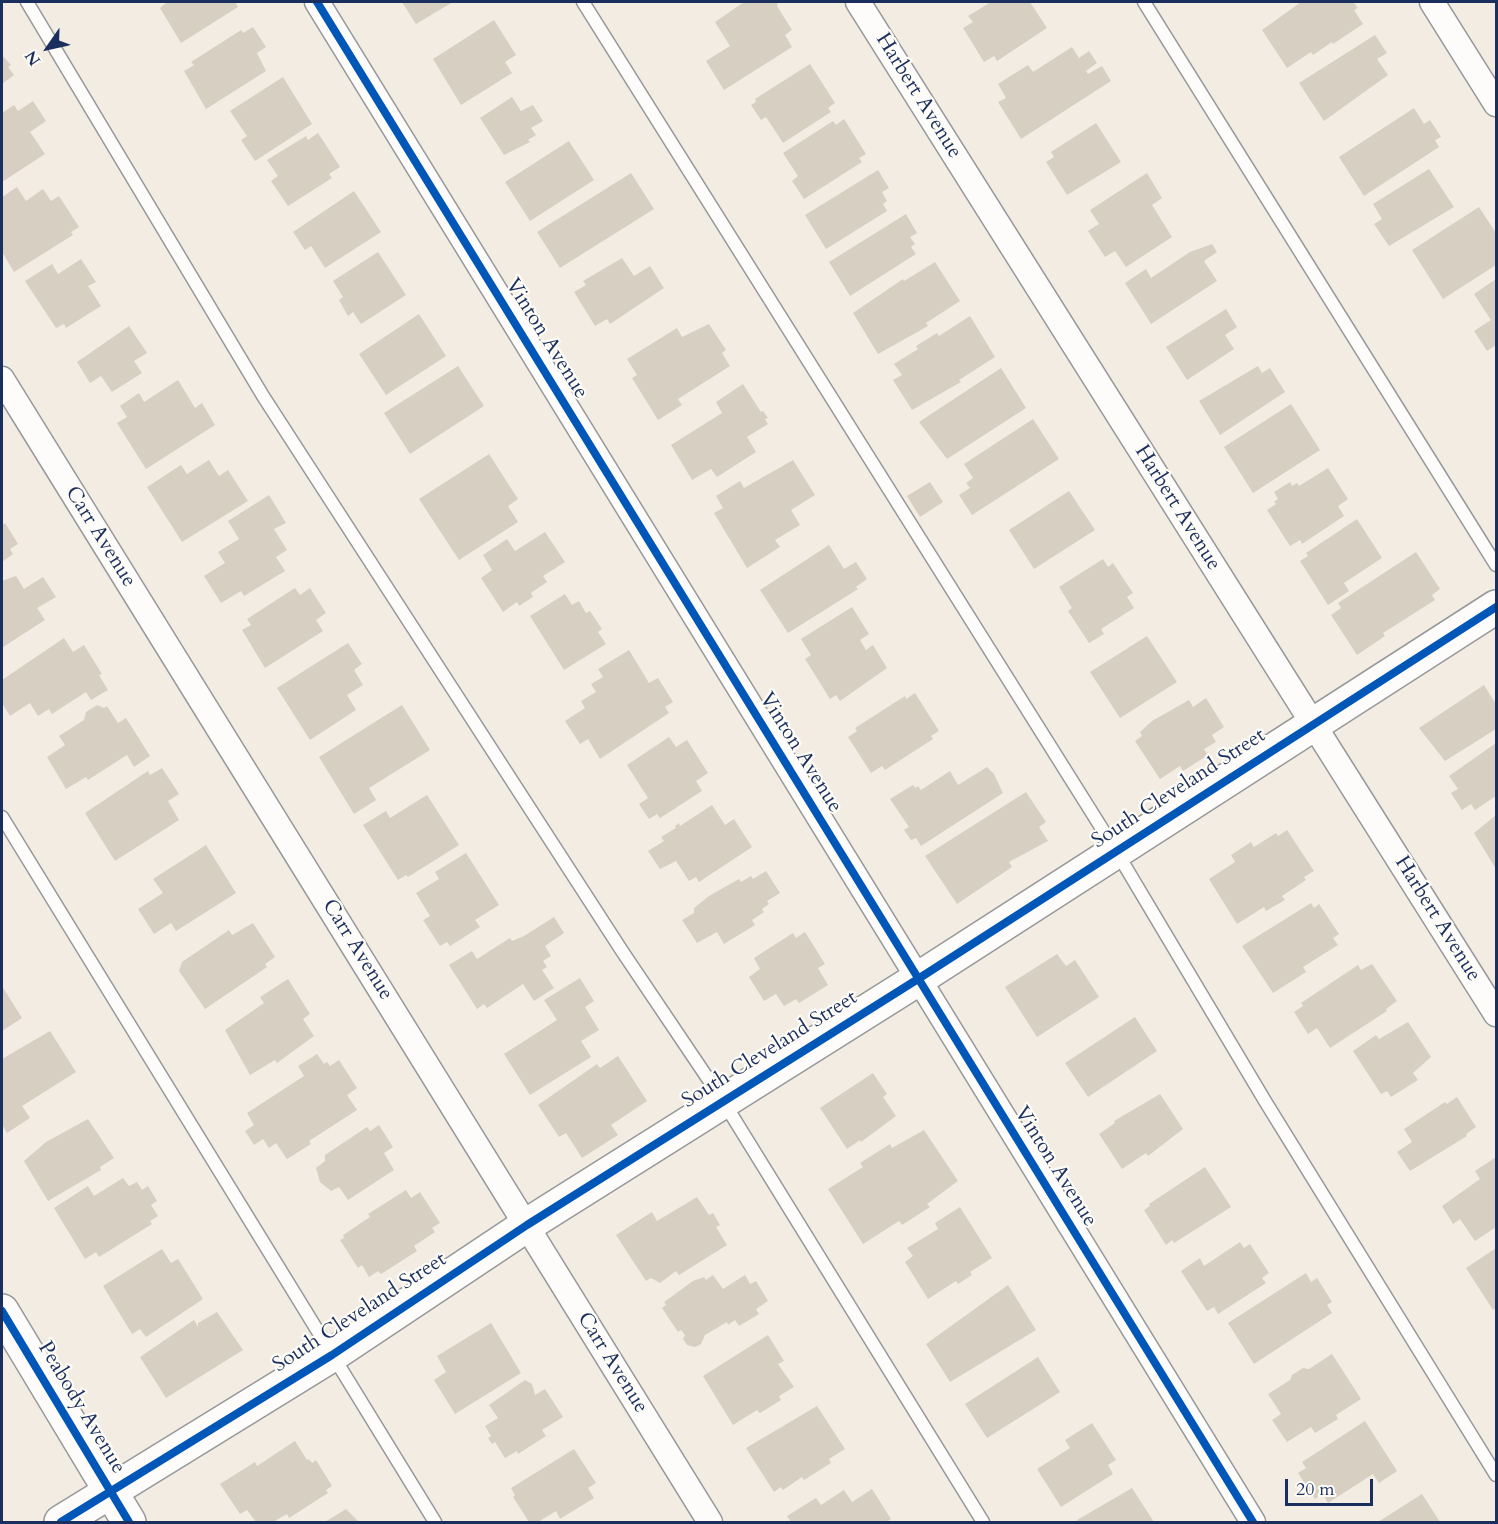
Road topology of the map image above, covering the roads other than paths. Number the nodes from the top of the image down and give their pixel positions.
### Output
1 (27, 2) edge
2 (317, 2) edge
3 (583, 2) edge
4 (1144, 2) edge
5 (1432, 2) edge
6 (862, 3) edge
7 (1497, 104) edge
8 (2, 379) edge
9 (1497, 565) edge
10 (1497, 607) edge
11 (1314, 724) junction
12 (2, 817) edge
13 (1116, 851) junction
14 (918, 979) junction
15 (1497, 1014) edge
16 (723, 1101) junction
17 (527, 1225) junction
18 (2, 1311) edge
19 (332, 1355) junction
20 (1497, 1474) edge
21 (110, 1491) junction
22 (61, 1522) edge
23 (129, 1522) edge
24 (435, 1522) edge
25 (710, 1522) edge
26 (983, 1522) edge
27 (1253, 1522) edge

1 - 16 lane
2 - 14 street, Vinton Avenue
3 - 13 lane
4 - 9 lane
5 - 7 street
6 - 11 street, Harbert Avenue
8 - 17 street, Carr Avenue
10 - 11 main road, South Cleveland Street
11 - 13 main road, South Cleveland Street
11 - 15 street, Harbert Avenue
12 - 19 lane
13 - 14 main road, South Cleveland Street
13 - 20 lane
14 - 16 main road, South Cleveland Street
14 - 27 street, Vinton Avenue
16 - 17 main road, South Cleveland Street
16 - 26 lane
17 - 19 main road, South Cleveland Street
17 - 25 street, Carr Avenue
18 - 21 main road, Peabody Avenue
19 - 21 main road, South Cleveland Street
19 - 24 lane
21 - 22 main road, South Cleveland Street
21 - 23 main road, Peabody Avenue

